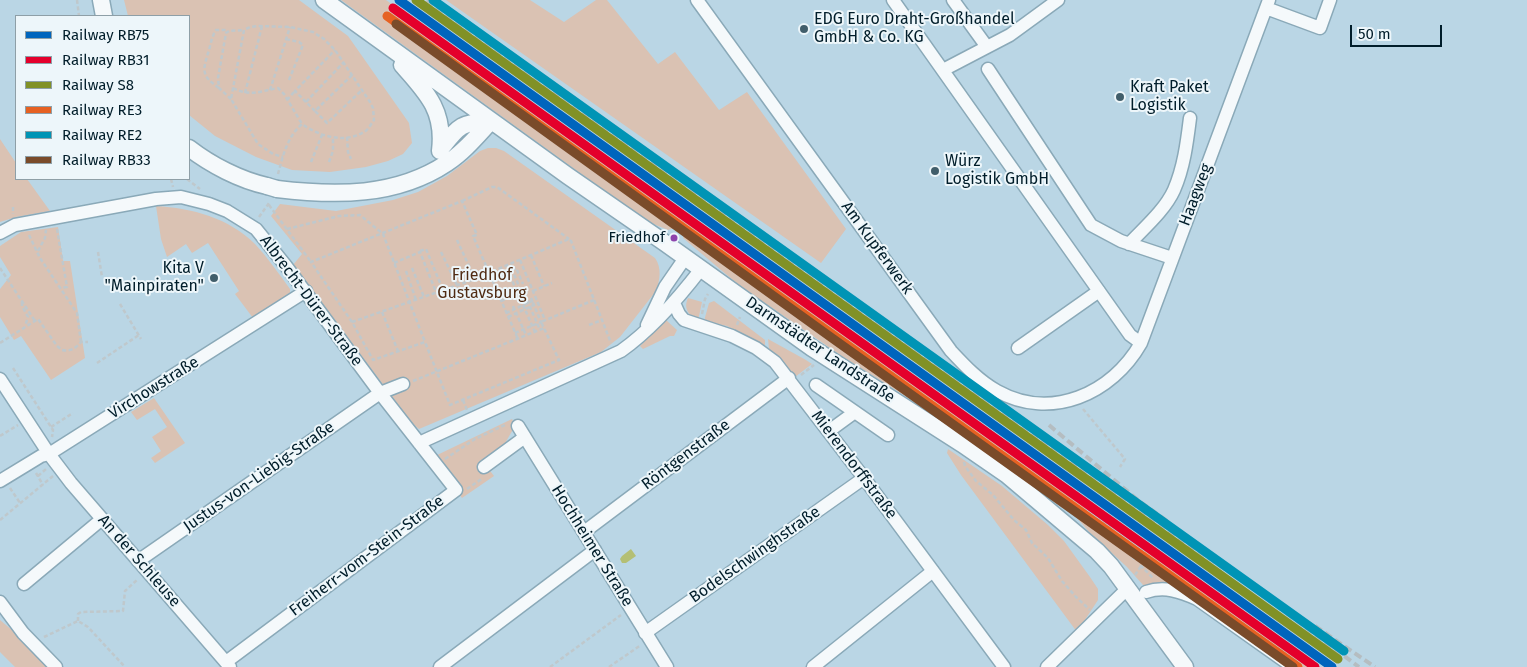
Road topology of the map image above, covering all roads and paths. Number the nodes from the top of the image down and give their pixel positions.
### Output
1 (77, 0) edge
2 (101, 0) edge
3 (324, 0) edge
4 (697, 0) edge
5 (893, 0) edge
6 (953, 0) edge
7 (1058, 0) edge
8 (1330, 0) edge
9 (1267, 4) edge
10 (79, 15) edge
11 (104, 15) edge
12 (262, 26) junction
13 (290, 27) junction
14 (244, 30) junction
15 (228, 31) junction
16 (286, 39) junction
17 (384, 44) junction
18 (987, 47) junction
19 (335, 50) junction
20 (344, 62) junction
21 (988, 69) dead end
22 (943, 70) junction
23 (352, 75) junction
24 (289, 80) dead end
25 (219, 88) junction
26 (233, 88) junction
27 (270, 90) junction
28 (362, 90) junction
29 (295, 91) junction
30 (245, 93) junction
31 (231, 99) junction
32 (287, 100) junction
33 (306, 102) junction
34 (315, 111) junction
35 (1190, 118) dead end
36 (491, 121) junction
37 (302, 124) junction
38 (322, 135) junction
39 (333, 137) junction
40 (347, 137) junction
41 (190, 149) edge
42 (283, 157) junction
43 (443, 157) junction
44 (351, 159) dead end
45 (311, 162) dead end
46 (328, 162) dead end
47 (274, 184) junction
48 (462, 202) junction
49 (51, 218) junction
50 (20, 224) junction
51 (252, 226) junction
52 (287, 229) junction
53 (0, 233) edge
54 (383, 234) junction
55 (570, 239) junction
56 (456, 240) dead end
57 (1129, 244) junction
58 (38, 251) junction
59 (98, 252) dead end
60 (420, 252) junction
61 (441, 252) dead end
62 (531, 255) junction
63 (685, 258) junction
64 (1172, 258) junction
65 (520, 260) junction
66 (311, 262) junction
67 (394, 263) junction
68 (507, 265) junction
69 (0, 268) edge
70 (412, 268) dead end
71 (701, 269) junction
72 (406, 271) dead end
73 (511, 271) junction
74 (524, 271) junction
75 (488, 273) junction
76 (518, 274) junction
77 (102, 277) dead end
78 (527, 277) junction
79 (474, 279) junction
80 (521, 280) junction
81 (552, 282) dead end
82 (523, 284) dead end
83 (457, 285) junction
84 (519, 286) dead end
85 (544, 286) junction
86 (532, 287) junction
87 (61, 288) junction
88 (443, 290) junction
89 (525, 290) junction
90 (306, 291) junction
91 (533, 291) junction
92 (1099, 291) junction
93 (436, 292) junction
94 (519, 293) junction
95 (528, 294) dead end
96 (513, 296) junction
97 (424, 297) junction
98 (523, 297) dead end
99 (508, 298) junction
100 (536, 299) junction
101 (416, 300) junction
102 (515, 300) dead end
103 (531, 300) junction
104 (594, 300) junction
105 (501, 301) junction
106 (22, 302) junction
107 (409, 302) junction
108 (510, 302) dead end
109 (524, 303) junction
110 (538, 303) junction
111 (674, 303) junction
112 (120, 304) dead end
113 (534, 305) junction
114 (514, 307) junction
115 (530, 307) junction
116 (525, 309) junction
117 (382, 312) junction
118 (506, 313) junction
119 (516, 313) junction
120 (508, 317) junction
121 (545, 320) junction
122 (602, 320) junction
123 (35, 321) junction
124 (352, 322) junction
125 (541, 322) junction
126 (537, 324) junction
127 (589, 325) dead end
128 (532, 326) junction
129 (24, 328) junction
130 (544, 328) junction
131 (524, 329) junction
132 (540, 330) junction
133 (535, 332) junction
134 (644, 332) junction
135 (515, 333) junction
136 (526, 335) junction
137 (518, 339) junction
138 (81, 342) junction
139 (88, 342) dead end
140 (425, 342) junction
141 (0, 344) edge
142 (1141, 344) junction
143 (1018, 348) dead end
144 (398, 351) junction
145 (615, 354) junction
146 (97, 362) dead end
147 (816, 363) dead end
148 (13, 368) dead end
149 (436, 372) junction
150 (0, 379) edge
151 (790, 380) junction
152 (1110, 382) joint
153 (403, 384) joint
154 (816, 385) dead end
155 (380, 393) junction
156 (1081, 406) dead end
157 (73, 412) dead end
158 (855, 412) junction
159 (26, 419) junction
160 (514, 424) joint
161 (51, 427) junction
162 (829, 431) junction
163 (888, 435) dead end
164 (0, 436) edge
165 (525, 437) junction
166 (419, 444) junction
167 (962, 444) junction
168 (53, 452) junction
169 (436, 465) junction
170 (484, 467) joint
171 (1120, 467) dead end
172 (61, 470) junction
173 (864, 478) junction
174 (2, 479) edge
175 (456, 490) junction
176 (20, 503) junction
177 (1094, 507) dead end
178 (102, 519) junction
179 (0, 520) edge
180 (584, 532) junction
181 (596, 550) junction
182 (138, 561) junction
183 (1141, 566) dead end
184 (147, 571) junction
185 (933, 571) junction
186 (24, 584) dead end
187 (1125, 591) junction
188 (1146, 592) dead end
189 (0, 602) edge
190 (630, 608) junction
191 (1099, 617) junction
192 (78, 621) junction
193 (647, 636) junction
194 (30, 641) junction
195 (228, 665) edge
196 (56, 667) edge
197 (125, 667) edge
198 (440, 667) edge
199 (550, 667) edge
200 (609, 667) edge
201 (667, 667) edge
202 (813, 667) edge
203 (1004, 667) edge
204 (1047, 667) edge
205 (1177, 667) edge
206 (1186, 667) edge
207 (1293, 667) edge

1 - 10 path
2 - 11 main road
3 - 17 main road
4 - 152 street, Am Kupferwerk
5 - 22 street
6 - 18 street
7 - 18 street
8 - 9 street
9 - 64 street, Haagweg
12 - 13 path
12 - 14 path
12 - 30 path
13 - 16 path
13 - 19 path
14 - 15 path
14 - 26 path
15 - 25 path
15 - 25 path
16 - 24 path
16 - 27 path
17 - 36 main road, Darmstädter Landstraße
17 - 43 main road
18 - 22 street
19 - 20 path
19 - 29 path
20 - 23 path
20 - 33 path
21 - 57 street
22 - 92 street
23 - 28 path
23 - 34 path
25 - 31 path
26 - 30 path
26 - 31 path
27 - 30 path
27 - 32 path
28 - 34 path
28 - 40 path
29 - 32 path
29 - 33 path
31 - 42 path
32 - 37 path
33 - 34 path
35 - 57 street
36 - 43 main road
36 - 63 main road, Darmstädter Landstraße
37 - 38 path
37 - 42 path
38 - 39 path
38 - 45 path
39 - 40 path
39 - 46 path
40 - 44 path
41 - 47 main road
42 - 47 path
43 - 47 main road
48 - 54 path
48 - 55 path
48 - 75 path
49 - 50 street, Albrecht-Dürer-Straße
49 - 51 street, Albrecht-Dürer-Straße
49 - 58 path
49 - 87 path
50 - 53 street, Albrecht-Dürer-Straße
50 - 58 path
51 - 52 path
51 - 90 street, Albrecht-Dürer-Straße
52 - 54 path
52 - 66 path
54 - 66 path
54 - 67 path
55 - 62 path
55 - 104 path
56 - 79 path
57 - 64 street
58 - 87 path
59 - 77 path
60 - 67 path
60 - 88 path
60 - 93 path
61 - 83 path
62 - 65 path
62 - 85 path
63 - 71 main road, Darmstädter Landstraße
63 - 134 street
64 - 142 street, Haagweg
65 - 68 path
65 - 74 path
66 - 124 path
67 - 107 path
68 - 73 path
68 - 75 path
69 - 106 path
70 - 97 path
71 - 111 street
71 - 167 main road, Darmstädter Landstraße
72 - 101 path
73 - 76 path
73 - 84 path
73 - 94 path
74 - 76 path
74 - 78 path
75 - 79 path
75 - 105 path
76 - 80 path
78 - 80 path
78 - 86 path
79 - 83 path
80 - 82 path
81 - 85 path
83 - 88 path
85 - 91 path
86 - 89 path
86 - 91 path
87 - 138 path
88 - 93 path
89 - 94 path
89 - 95 path
90 - 155 street, Albrecht-Dürer-Straße
90 - 168 street, Virchowstraße
91 - 100 path
92 - 142 street
92 - 143 street
93 - 97 path
94 - 96 path
94 - 98 path
94 - 109 path
96 - 99 path
96 - 102 path
97 - 101 path
99 - 105 path
99 - 108 path
100 - 103 path
100 - 110 path
101 - 107 path
103 - 109 path
103 - 113 path
104 - 121 path
104 - 122 path
105 - 118 path
106 - 123 path
106 - 129 path
107 - 117 path
107 - 140 path
109 - 114 path
109 - 115 path
109 - 116 path
110 - 113 path
110 - 121 path
111 - 134 street
111 - 151 street, Mierendorffstraße
112 - 146 path
113 - 115 path
113 - 125 path
114 - 118 path
114 - 119 path
115 - 116 path
115 - 126 path
116 - 119 path
116 - 128 path
117 - 124 path
117 - 144 path
118 - 120 path
119 - 120 path
119 - 131 path
120 - 135 path
121 - 125 path
122 - 127 path
122 - 145 path
123 - 129 path
123 - 138 path
124 - 144 path
125 - 126 path
125 - 130 path
126 - 128 path
126 - 132 path
128 - 131 path
128 - 133 path
129 - 141 path
130 - 132 path
130 - 149 path
131 - 135 path
131 - 136 path
132 - 133 path
133 - 136 path
134 - 145 street
135 - 137 path
136 - 137 path
137 - 149 path
138 - 139 path
140 - 144 path
140 - 149 path
142 - 152 street, Haagweg
145 - 166 street
147 - 151 path
148 - 161 path
149 - 153 path
150 - 159 street
151 - 162 street, Mierendorffstraße
151 - 180 street, Röntgenstraße
153 - 155 street, Justus-von-Liebig-Straße
154 - 158 street
155 - 166 street, Albrecht-Dürer-Straße
155 - 182 street, Justus-von-Liebig-Straße
156 - 171 path
157 - 161 path
158 - 162 street
158 - 163 street
159 - 164 path
159 - 168 street
160 - 165 street, Hochheimer Straße
160 - 169 path
161 - 168 path
162 - 173 street, Mierendorffstraße
165 - 170 street
165 - 180 street, Hochheimer Straße
166 - 169 street, Albrecht-Dürer-Straße
167 - 187 main road, Darmstädter Landstraße
167 - 191 path
168 - 172 street, An der Schleuse
168 - 174 street, Virchowstraße
169 - 175 street, Albrecht-Dürer-Straße
170 - 175 path, Freiherr-vom-Stein-Straße
172 - 176 path
172 - 178 street, An der Schleuse
173 - 185 street, Mierendorffstraße
173 - 193 street, Bodelschwinghstraße
174 - 176 path
175 - 195 street, Freiherr-vom-Stein-Straße
176 - 179 path
177 - 183 path
178 - 182 street, An der Schleuse
178 - 186 street
180 - 181 street, Hochheimer Straße
181 - 190 street, Hochheimer Straße
181 - 198 street
182 - 184 street, An der Schleuse
184 - 192 path
184 - 195 street, An der Schleuse
185 - 202 street
185 - 203 street, Mierendorffstraße
187 - 191 street
187 - 205 main road, Darmstädter Landstraße
187 - 206 main road, Darmstädter Landstraße
188 - 207 street
189 - 194 street
190 - 193 street, Hochheimer Straße
190 - 199 path
191 - 204 street
192 - 194 path
192 - 197 path
193 - 200 path
193 - 201 street, Hochheimer Straße
194 - 196 street

